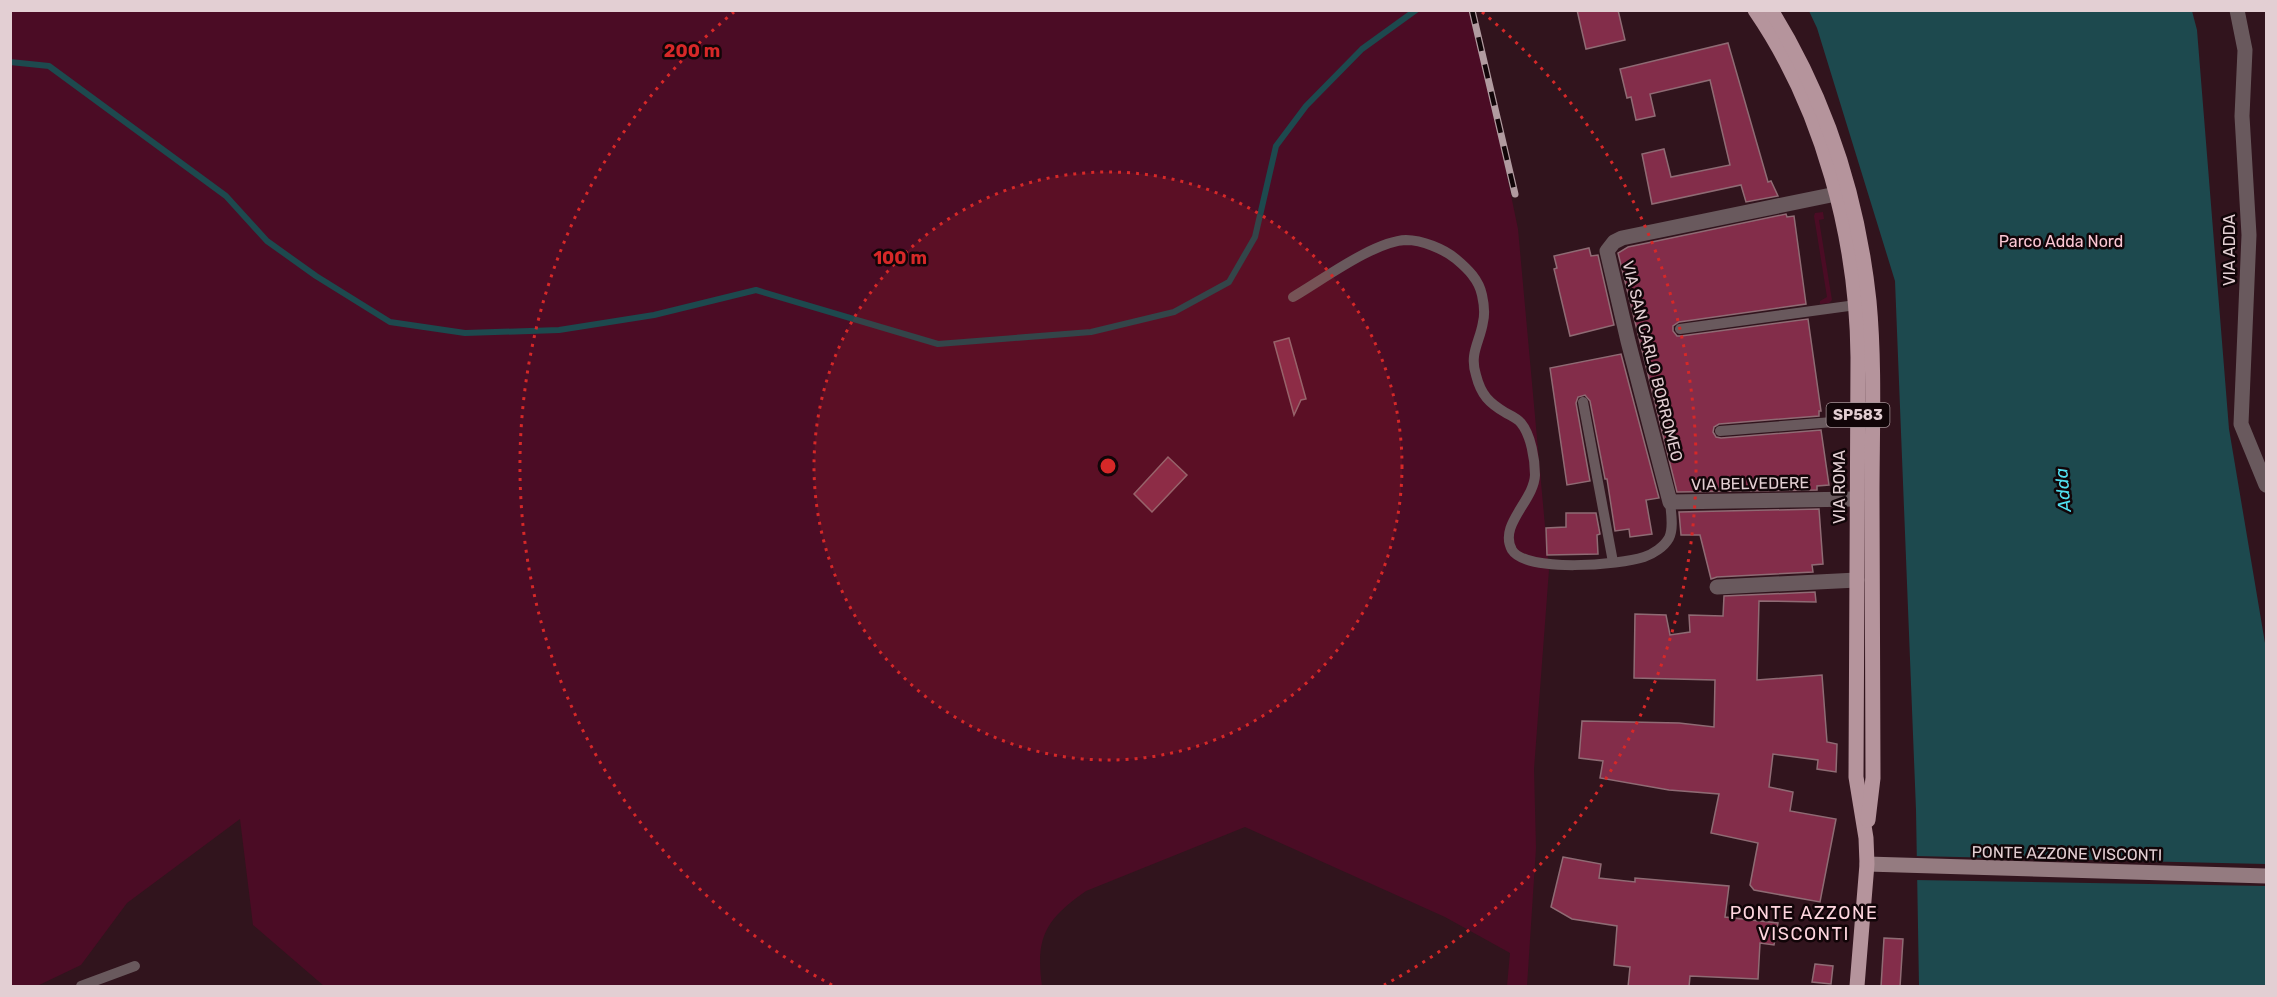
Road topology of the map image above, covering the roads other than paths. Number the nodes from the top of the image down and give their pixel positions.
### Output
1 (1755, 10) edge
2 (1771, 10) edge
3 (2237, 10) edge
4 (1836, 194) junction
5 (1293, 297) dead end
6 (1856, 305) junction
7 (1680, 329) dead end
8 (1583, 402) dead end
9 (1858, 420) junction
10 (1720, 431) dead end
11 (2266, 485) edge
12 (1857, 499) junction
13 (1670, 502) junction
14 (1613, 562) junction
15 (1857, 580) junction
16 (1717, 586) dead end
17 (1866, 838) junction
18 (1867, 864) junction
19 (2266, 876) edge
20 (135, 966) dead end
21 (81, 987) edge
22 (1857, 987) edge

1 - 4 main road, VIA ROMA / SP583
2 - 17 main road, VIA ROMA / SP583
3 - 11 street, VIA ADDA
4 - 6 main road, VIA ROMA / SP583
4 - 13 street, VIA SAN CARLO BORROMEO
5 - 14 lane, VIA BELVEDERE
6 - 7 lane
6 - 9 main road, VIA ROMA / SP583
8 - 14 lane
9 - 10 lane
9 - 12 main road, VIA ROMA / SP583
12 - 13 street, VIA BELVEDERE
12 - 15 main road, VIA ROMA / SP583
13 - 14 lane, VIA BELVEDERE
15 - 16 street
15 - 17 main road, VIA ROMA / SP583
17 - 18 main road, VIA ROMA / SP583
18 - 19 street, PONTE AZZONE VISCONTI
18 - 22 main road, VIA ROMA / SP583
20 - 21 lane

